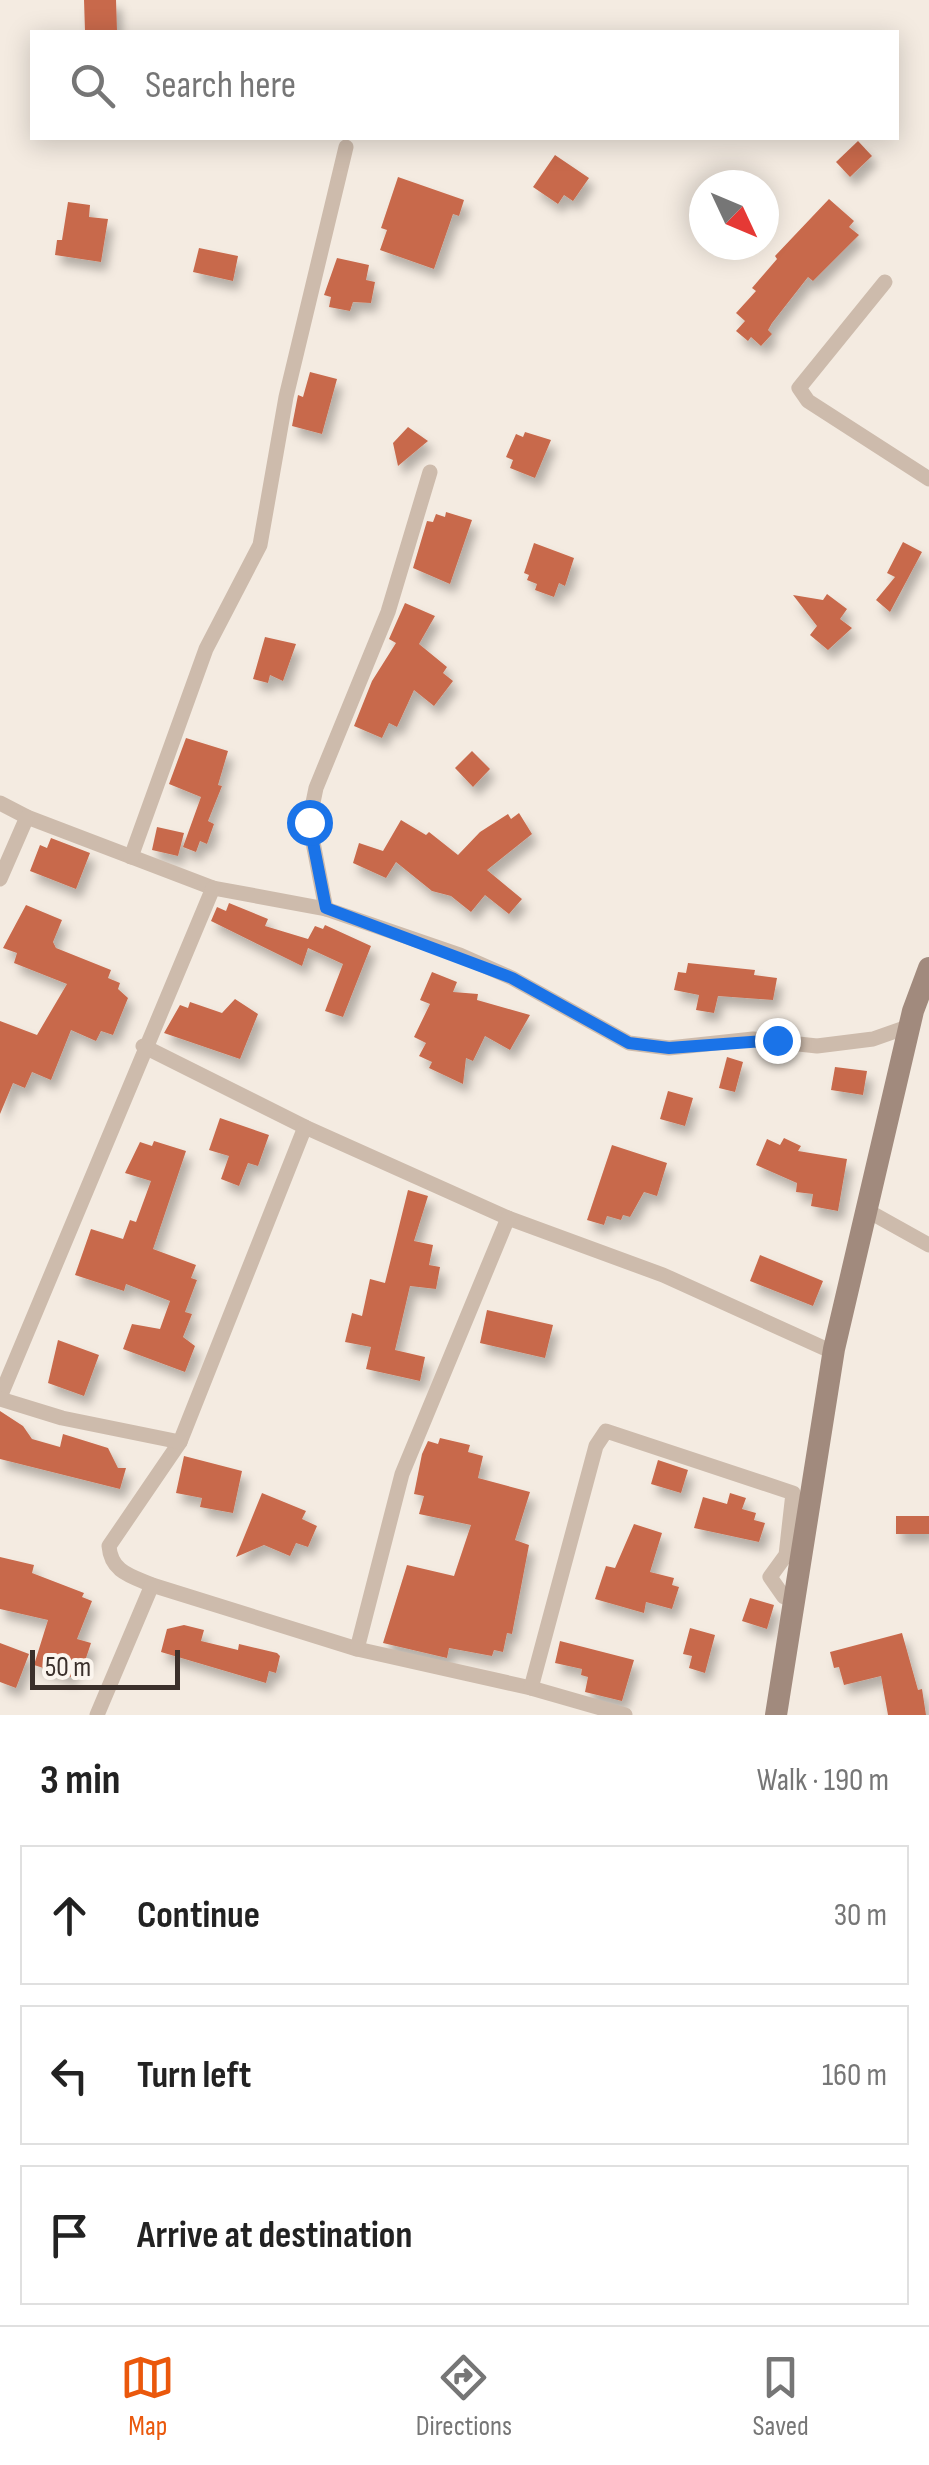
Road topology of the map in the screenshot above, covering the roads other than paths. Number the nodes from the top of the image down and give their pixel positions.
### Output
1 (346, 147) dead end
2 (885, 282) dead end
3 (430, 472) dead end
4 (929, 479) edge
5 (0, 802) edge
6 (27, 817) junction
7 (131, 857) junction
8 (0, 879) edge
9 (212, 888) junction
10 (326, 908) junction
11 (929, 968) edge
12 (917, 1018) edge
13 (143, 1046) junction
14 (305, 1126) junction
15 (868, 1211) junction
16 (508, 1218) junction
17 (929, 1245) edge
18 (834, 1349) junction
19 (0, 1398) edge
20 (180, 1442) junction
21 (152, 1585) junction
22 (796, 1599) junction
23 (357, 1649) junction
24 (531, 1688) junction
25 (97, 1715) edge
26 (624, 1715) edge
27 (776, 1715) edge

1 - 7 street
2 - 4 street
3 - 10 street
5 - 6 street
6 - 7 street
6 - 8 street
7 - 9 street
9 - 10 street
9 - 13 street
10 - 12 street
11 - 12 street
12 - 15 street
13 - 14 street
13 - 19 street
14 - 16 street
14 - 20 street
15 - 17 street
15 - 18 street
16 - 18 street
16 - 23 street
18 - 22 street
19 - 20 street
20 - 21 street
21 - 23 street
21 - 25 street
22 - 24 street
22 - 27 street
23 - 24 street
24 - 26 street

